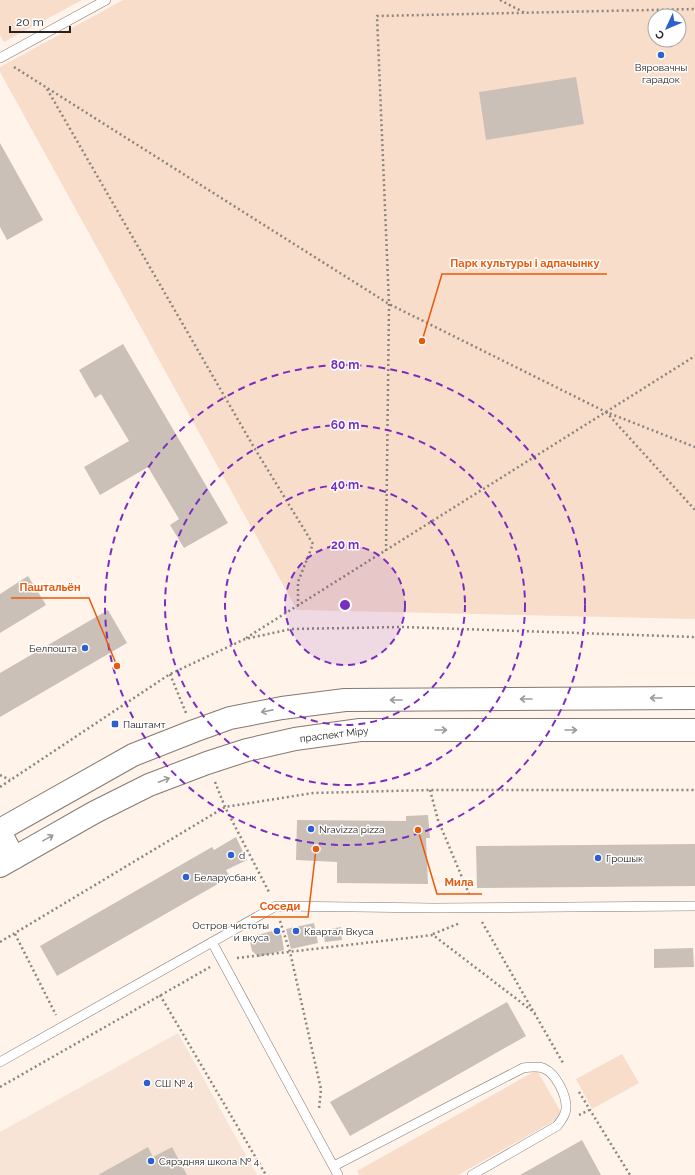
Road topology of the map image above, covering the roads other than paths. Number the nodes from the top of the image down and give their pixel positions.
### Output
1 (106, 0) edge
2 (0, 58) edge
3 (695, 698) edge
4 (695, 730) edge
5 (0, 831) edge
6 (7, 862) edge
7 (695, 906) edge
8 (212, 942) junction
9 (0, 1062) edge
10 (334, 1166) junction
11 (338, 1175) edge
12 (472, 1175) edge

1 - 2 lane
3 -> 5 main road
6 -> 4 main road, праспект Міру
5 - 6 main road
7 - 8 lane
8 - 9 lane
8 - 10 lane
10 - 11 lane
10 - 12 lane

